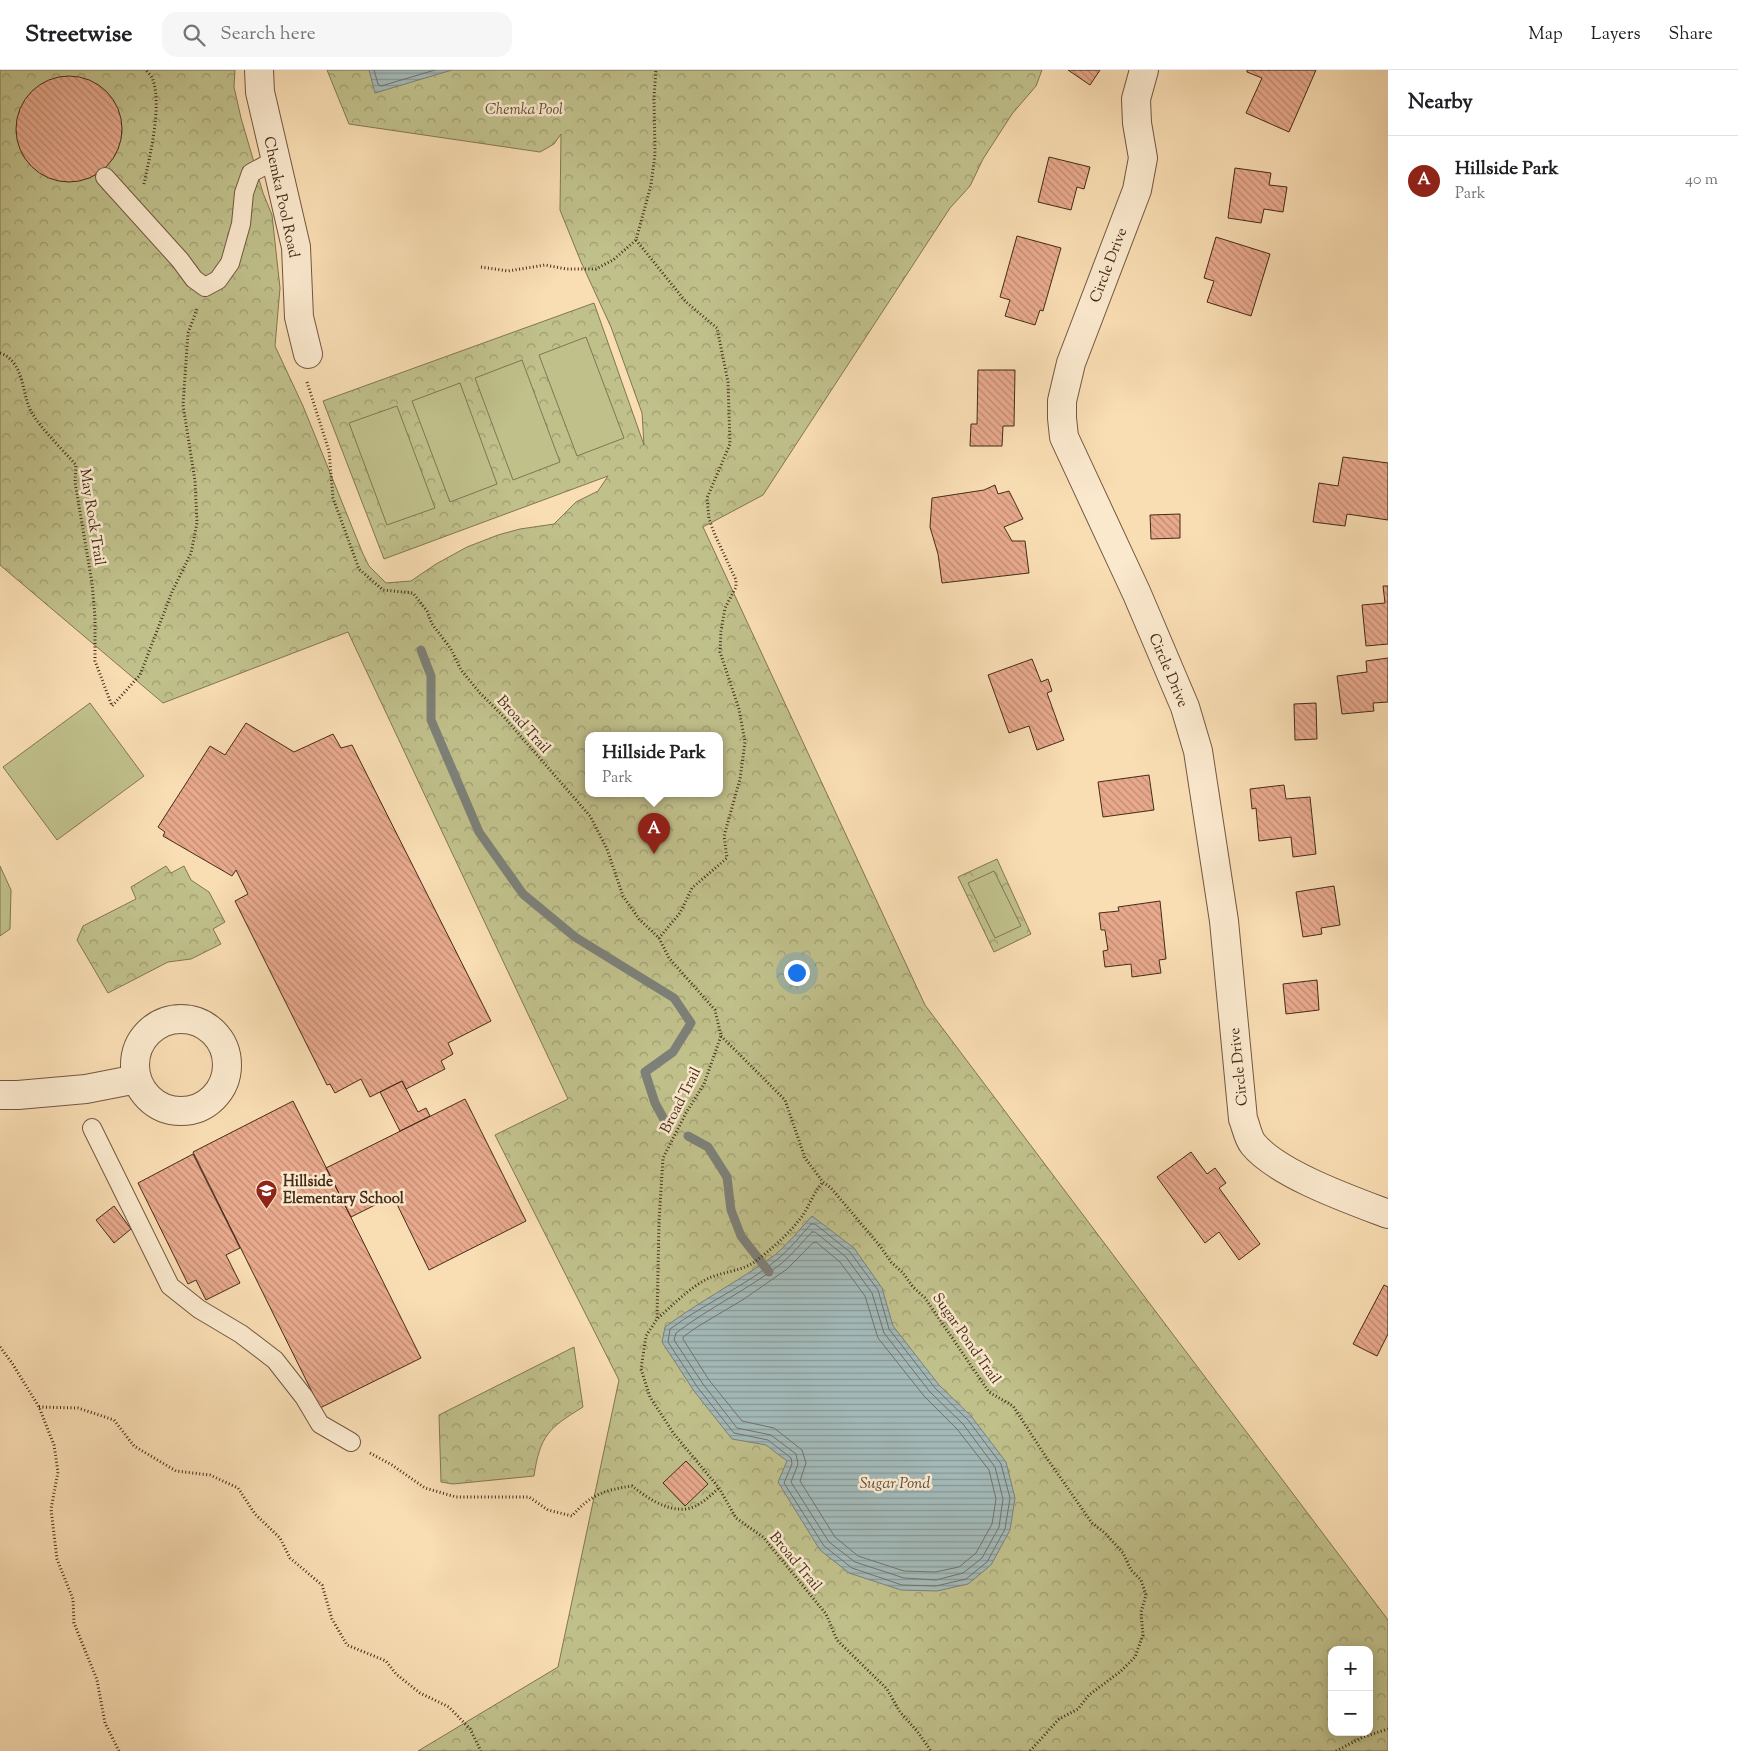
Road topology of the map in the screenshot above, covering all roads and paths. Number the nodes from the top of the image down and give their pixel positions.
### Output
1 (146, 70) edge
2 (258, 70) edge
3 (656, 70) edge
4 (1144, 70) edge
5 (275, 160) junction
6 (105, 177) dead end
7 (141, 216) junction
8 (636, 240) junction
9 (481, 267) dead end
10 (206, 287) junction
11 (0, 354) edge
12 (308, 354) joint
13 (659, 938) junction
14 (721, 1036) junction
15 (137, 1079) dead end
16 (0, 1095) edge
17 (92, 1128) dead end
18 (823, 1182) junction
19 (1388, 1214) edge
20 (657, 1319) junction
21 (0, 1346) edge
22 (39, 1408) junction
23 (351, 1442) joint
24 (718, 1488) junction
25 (1388, 1729) edge
26 (119, 1751) edge
27 (481, 1751) edge
28 (930, 1751) edge
29 (1030, 1751) edge
30 (1336, 1751) edge

1 - 7 path
2 - 5 street, Chemka Pool Road
3 - 8 path
4 - 19 street, Circle Drive
5 - 10 lane
5 - 12 street, Chemka Pool Road
6 - 7 lane
7 - 10 lane
8 - 9 path
8 - 13 path
10 - 11 path, May Rock Trail
12 - 13 path, Broad Trail
13 - 14 path, Broad Trail
14 - 18 path, Sugar Pond Trail
14 - 20 path, Broad Trail
15 - 16 street
17 - 23 lane
18 - 20 path
18 - 29 path, Sugar Pond Trail
20 - 24 path, Broad Trail
21 - 22 path
22 - 26 path
22 - 27 path
23 - 24 path
24 - 28 path, Broad Trail
25 - 30 path

